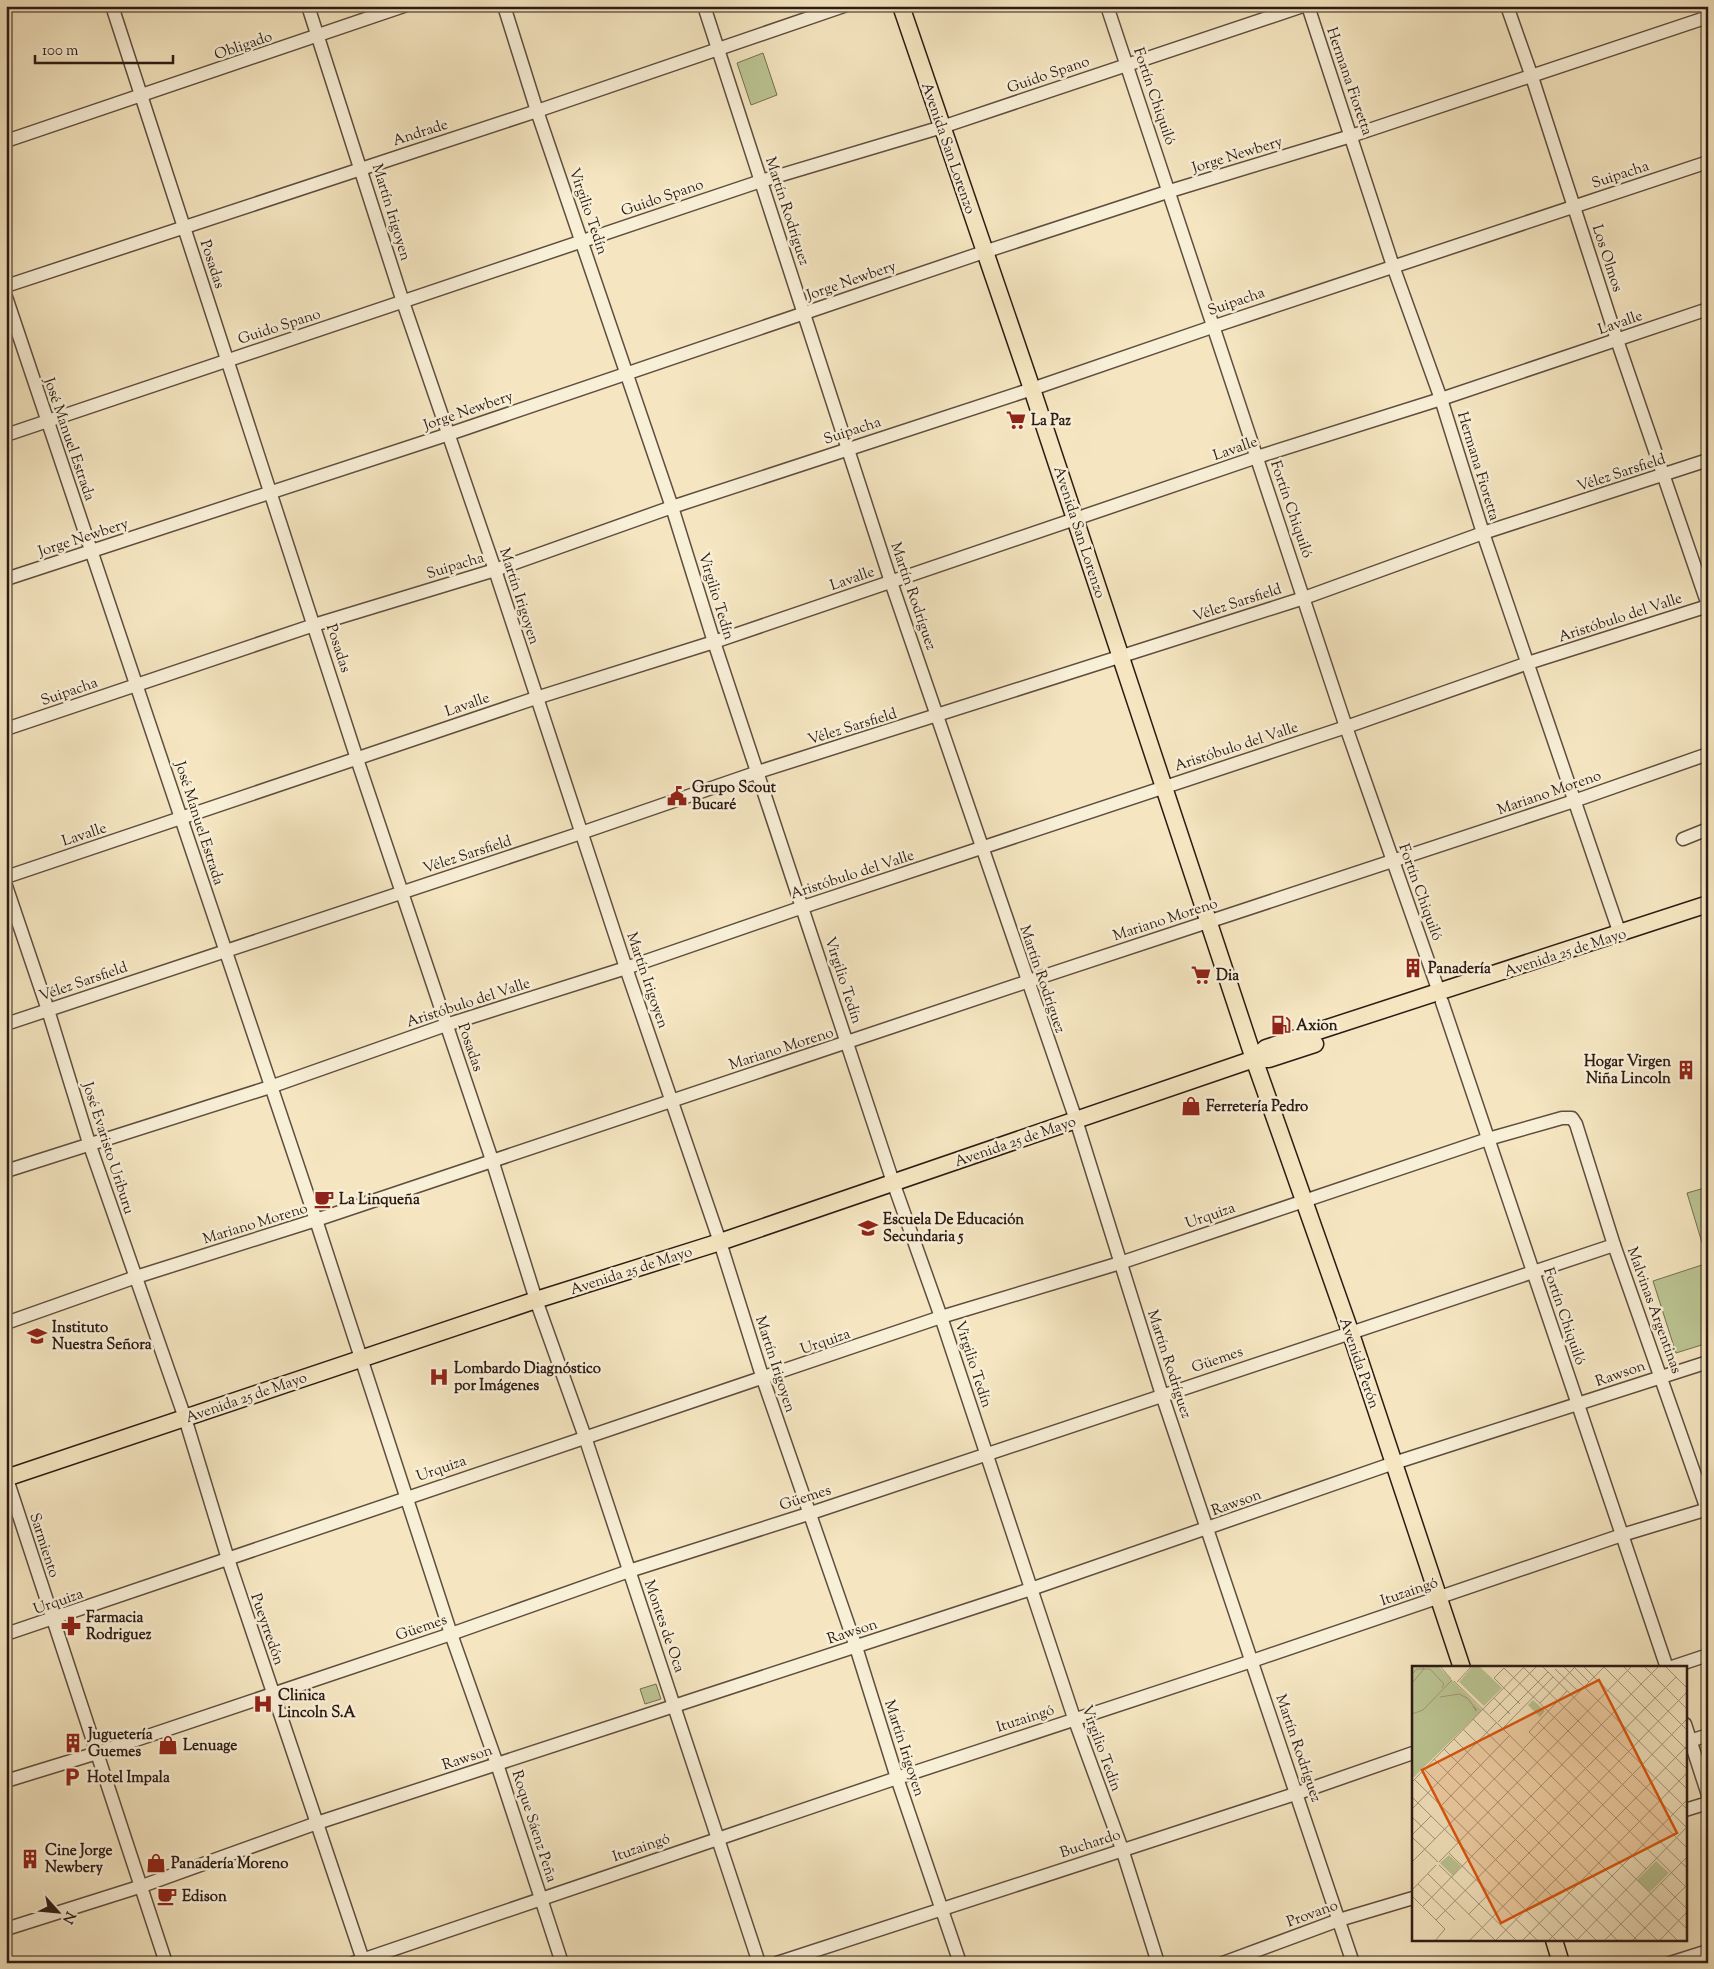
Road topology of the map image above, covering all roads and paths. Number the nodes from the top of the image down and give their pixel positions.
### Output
1 (112, 6) edge
2 (308, 6) edge
3 (404, 6) edge
4 (504, 6) edge
5 (704, 6) edge
6 (844, 6) edge
7 (901, 6) edge
8 (1107, 6) edge
9 (1303, 6) edge
10 (1308, 6) edge
11 (1507, 6) edge
12 (1706, 6) edge
13 (1708, 12) edge
14 (1708, 17) edge
15 (318, 36) junction
16 (718, 48) junction
17 (1127, 64) junction
18 (1532, 77) junction
19 (140, 96) junction
20 (537, 111) junction
21 (942, 127) junction
22 (1351, 136) junction
23 (6, 141) edge
24 (1708, 162) edge
25 (362, 169) junction
26 (761, 181) junction
27 (1170, 191) junction
28 (1574, 206) junction
29 (184, 228) junction
30 (583, 241) junction
31 (984, 252) junction
32 (1393, 266) junction
33 (6, 286) edge
34 (6, 297) edge
35 (403, 302) junction
36 (1708, 309) edge
37 (803, 313) junction
38 (1214, 326) junction
39 (1616, 340) junction
40 (227, 360) junction
41 (626, 373) junction
42 (1032, 389) junction
43 (1441, 399) junction
44 (47, 422) junction
45 (449, 434) junction
46 (6, 435) edge
47 (849, 448) junction
48 (1257, 457) junction
49 (1708, 460) edge
50 (1665, 476) junction
51 (270, 493) junction
52 (672, 507) junction
53 (1076, 520) junction
54 (1483, 533) junction
55 (92, 552) junction
56 (495, 570) junction
57 (6, 578) edge
58 (891, 582) junction
59 (1304, 598) junction
60 (1708, 606) edge
61 (314, 625) junction
62 (714, 642) junction
63 (1121, 657) junction
64 (1528, 664) junction
65 (136, 685) junction
66 (536, 698) junction
67 (938, 716) junction
68 (1346, 727) junction
69 (6, 729) edge
70 (1708, 754) edge
71 (357, 759) junction
72 (758, 772) junction
73 (1164, 787) junction
74 (1574, 801) junction
75 (182, 819) junction
76 (1708, 830) edge
77 (581, 833) junction
78 (1683, 838) dead end
79 (981, 849) junction
80 (1393, 861) junction
81 (6, 877) edge
82 (6, 886) edge
83 (403, 893) junction
84 (1708, 904) edge
85 (803, 907) junction
86 (1708, 916) edge
87 (1209, 922) junction
88 (1622, 939) junction
89 (224, 950) junction
90 (626, 968) junction
91 (1026, 982) junction
92 (1441, 997) junction
93 (48, 1010) junction
94 (6, 1024) edge
95 (446, 1024) junction
96 (848, 1043) junction
97 (1254, 1058) junction
98 (270, 1086) junction
99 (672, 1101) junction
100 (1572, 1118) joint
101 (1076, 1120) junction
102 (1488, 1139) junction
103 (90, 1143) junction
104 (492, 1160) junction
105 (6, 1171) edge
106 (893, 1182) junction
107 (1304, 1201) junction
108 (316, 1220) junction
109 (720, 1242) junction
110 (1614, 1244) junction
111 (1120, 1263) junction
112 (1533, 1272) junction
113 (136, 1277) junction
114 (536, 1300) junction
115 (941, 1317) junction
116 (6, 1323) edge
117 (1350, 1332) junction
118 (362, 1358) junction
119 (1708, 1362) edge
120 (1662, 1376) junction
121 (763, 1379) junction
122 (1162, 1394) junction
123 (1577, 1404) junction
124 (185, 1418) junction
125 (585, 1436) junction
126 (986, 1453) junction
127 (1394, 1463) junction
128 (6, 1477) edge
129 (407, 1497) junction
130 (1707, 1510) edge
131 (808, 1514) junction
132 (1208, 1529) junction
133 (1622, 1535) junction
134 (228, 1559) junction
135 (630, 1571) junction
136 (1031, 1589) junction
137 (1439, 1598) junction
138 (52, 1620) junction
139 (6, 1634) edge
140 (451, 1634) junction
141 (856, 1647) junction
142 (1708, 1655) edge
143 (1252, 1661) junction
144 (1461, 1666) edge
145 (1667, 1666) edge
146 (1674, 1666) edge
147 (273, 1693) junction
148 (674, 1705) junction
149 (1074, 1718) junction
150 (1686, 1727) edge
151 (1708, 1734) edge
152 (1690, 1741) junction
153 (97, 1753) junction
154 (1412, 1753) edge
155 (497, 1764) junction
156 (897, 1778) junction
157 (6, 1781) edge
158 (1298, 1793) junction
159 (1708, 1795) edge
160 (1708, 1803) edge
161 (1686, 1810) edge
162 (317, 1823) junction
163 (718, 1838) junction
164 (1122, 1849) junction
165 (142, 1886) junction
166 (1412, 1898) edge
167 (541, 1899) junction
168 (941, 1910) junction
169 (1339, 1920) junction
170 (6, 1929) edge
171 (1555, 1942) edge
172 (1708, 1951) edge
173 (360, 1962) edge
174 (166, 1963) edge
175 (562, 1963) edge
176 (759, 1963) edge
177 (777, 1963) edge
178 (960, 1963) edge
179 (1158, 1963) edge
180 (1222, 1963) edge
181 (1353, 1963) edge
182 (1561, 1963) edge
183 (1670, 1963) edge

1 - 19 street, Posadas
2 - 15 street, Martín Irigoyen
3 - 15 street, Obligado
4 - 20 street, Virgilio Tedín
5 - 16 street, Martín Rodríguez
6 - 16 street, Andrade
7 - 21 main road, Avenida San Lorenzo
8 - 17 street, Fortín Chiquiló
9 - 17 street, Guido Spano
10 - 22 street, Hermana Fioretta
11 - 18 street, Los Olmos
12 - 13 street
14 - 18 street, Jorge Newbery
15 - 19 street, Obligado
15 - 25 street, Martín Irigoyen
16 - 20 street, Andrade
16 - 26 street, Martín Rodríguez
17 - 21 street, Guido Spano
17 - 27 street, Fortín Chiquiló
18 - 22 street, Jorge Newbery
18 - 28 street, Los Olmos
19 - 23 street, Obligado
19 - 29 street, Posadas
20 - 25 street, Andrade
20 - 30 street, Virgilio Tedín
21 - 26 street, Guido Spano
21 - 31 main road, Avenida San Lorenzo
22 - 27 street, Jorge Newbery
22 - 32 street, Hermana Fioretta
24 - 28 street, Suipacha
25 - 29 street, Andrade
25 - 35 street, Martín Irigoyen
26 - 30 street, Guido Spano
26 - 37 street, Martín Rodríguez
27 - 31 street, Jorge Newbery
27 - 38 street, Fortín Chiquiló
28 - 32 street, Suipacha
28 - 39 street, Los Olmos
29 - 33 street, Andrade
29 - 40 street, Posadas
30 - 35 street, Guido Spano
30 - 41 street, Virgilio Tedín
31 - 37 street, Jorge Newbery
31 - 42 main road, Avenida San Lorenzo
32 - 38 street, Suipacha
32 - 43 street, Hermana Fioretta
34 - 44 street, José Manuel Estrada
35 - 40 street, Guido Spano
35 - 45 street, Martín Irigoyen
36 - 39 street, Lavalle
37 - 41 street, Jorge Newbery
37 - 47 street, Martín Rodríguez
38 - 42 street, Suipacha
38 - 48 street, Fortín Chiquiló
39 - 43 street, Lavalle
39 - 50 street, Los Olmos
40 - 44 street, Guido Spano
40 - 51 street, Posadas
41 - 45 street, Jorge Newbery
41 - 52 street, Virgilio Tedín
42 - 47 street, Suipacha
42 - 53 main road, Avenida San Lorenzo
43 - 48 street, Lavalle
43 - 54 street, Hermana Fioretta
44 - 46 street, Guido Spano
44 - 55 street, José Manuel Estrada
45 - 51 street, Jorge Newbery
45 - 56 street, Martín Irigoyen
47 - 52 street, Suipacha
47 - 58 street, Martín Rodríguez
48 - 53 street, Lavalle
48 - 59 street, Fortín Chiquiló
49 - 50 street, Vélez Sarsfield
50 - 54 street, Vélez Sarsfield
50 - 60 street, Los Olmos
51 - 55 street, Jorge Newbery
51 - 61 street, Posadas
52 - 56 street, Suipacha
52 - 62 street, Virgilio Tedín
53 - 58 street, Lavalle
53 - 63 main road, Avenida San Lorenzo
54 - 59 street, Vélez Sarsfield
54 - 64 street, Hermana Fioretta
55 - 57 street, Jorge Newbery
55 - 65 street, José Manuel Estrada
56 - 61 street, Suipacha
56 - 66 street, Martín Irigoyen
58 - 62 street, Lavalle
58 - 67 street, Martín Rodríguez
59 - 63 street, Vélez Sarsfield
59 - 68 street, Fortín Chiquiló
60 - 64 street, Aristóbulo del Valle
61 - 65 street, Suipacha
61 - 71 street, Posadas
62 - 66 street, Lavalle
62 - 72 street, Virgilio Tedín
63 - 67 street, Vélez Sarsfield
63 - 73 main road, Avenida San Lorenzo
64 - 68 street, Aristóbulo del Valle
64 - 74 street, Hermana Fioretta
65 - 69 street, Suipacha
65 - 75 street, José Manuel Estrada
66 - 71 street, Lavalle
66 - 77 street, Martín Irigoyen
67 - 72 street, Vélez Sarsfield
67 - 79 street, Martín Rodríguez
68 - 73 street, Aristóbulo del Valle
68 - 80 street, Fortín Chiquiló
70 - 74 street, Mariano Moreno
71 - 75 street, Lavalle
71 - 83 street, Posadas
72 - 77 street, Vélez Sarsfield
72 - 85 street, Virgilio Tedín
73 - 79 street, Aristóbulo del Valle
73 - 87 main road, Avenida San Lorenzo
74 - 80 street, Mariano Moreno
74 - 88 street, Hermana Fioretta
75 - 81 street, Lavalle
75 - 89 street, José Manuel Estrada
76 - 78 street
77 - 83 street, Vélez Sarsfield
77 - 90 street, Martín Irigoyen
79 - 85 street, Aristóbulo del Valle
79 - 91 street, Martín Rodríguez
80 - 87 street, Mariano Moreno
80 - 92 street, Fortín Chiquiló
82 - 93 street, José Evaristo Uriburu
83 - 89 street, Vélez Sarsfield
83 - 95 street, Posadas
84 - 88 main road, Avenida 25 de Mayo
85 - 90 street, Aristóbulo del Valle
85 - 96 street, Virgilio Tedín
86 - 88 main road, Avenida 25 de Mayo
87 - 91 street, Mariano Moreno
87 - 97 main road, Avenida San Lorenzo
88 - 92 main road, Avenida 25 de Mayo
89 - 93 street, Vélez Sarsfield
89 - 98 street, José Manuel Estrada
90 - 95 street, Aristóbulo del Valle
90 - 99 street, Martín Irigoyen
91 - 96 street, Mariano Moreno
91 - 101 street, Martín Rodríguez
92 - 97 main road, Avenida 25 de Mayo
92 - 102 street, Fortín Chiquiló
93 - 94 street, Vélez Sarsfield
93 - 103 street, José Evaristo Uriburu
95 - 98 street, Aristóbulo del Valle
95 - 104 street, Posadas
96 - 99 street, Mariano Moreno
96 - 106 street, Virgilio Tedín
97 - 101 main road, Avenida 25 de Mayo
97 - 107 main road, Avenida Perón
98 - 103 street, Aristóbulo del Valle
98 - 108 street, José Manuel Estrada
99 - 104 street, Mariano Moreno
99 - 109 street, Martín Irigoyen
100 - 102 street, Urquiza
100 - 110 street, Malvinas Argentinas
101 - 106 main road, Avenida 25 de Mayo
101 - 111 street, Martín Rodríguez
102 - 107 street, Urquiza
102 - 112 street, Fortín Chiquiló
103 - 105 street, Aristóbulo del Valle
103 - 113 street, José Evaristo Uriburu
104 - 108 street, Mariano Moreno
104 - 114 street, Posadas
106 - 109 main road, Avenida 25 de Mayo
106 - 115 street, Virgilio Tedín
107 - 111 street, Urquiza
107 - 117 main road, Avenida Perón
108 - 113 street, Mariano Moreno
108 - 118 street, José Manuel Estrada
109 - 114 main road, Avenida 25 de Mayo
109 - 121 street, Martín Irigoyen
110 - 112 street, Güemes
110 - 120 street, Malvinas Argentinas
111 - 115 street, Urquiza
111 - 122 street, Martín Rodríguez
112 - 117 street, Güemes
112 - 123 street, Fortín Chiquiló
113 - 116 street, Mariano Moreno
113 - 124 street, José Evaristo Uriburu
114 - 118 main road, Avenida 25 de Mayo
114 - 125 street, Montes de Oca
115 - 121 street, Urquiza
115 - 126 street, Virgilio Tedín
117 - 122 street, Güemes
117 - 127 main road, Avenida Perón
118 - 124 main road, Avenida 25 de Mayo
118 - 129 street, Roque Sáenz Peña
119 - 120 street, Rawson
120 - 123 street, Rawson
120 - 130 street, Malvinas Argentinas
121 - 125 street, Urquiza
121 - 131 street, Martín Irigoyen
122 - 126 street, Güemes
122 - 132 street, Martín Rodríguez
123 - 127 street, Rawson
123 - 133 street, Fortín Chiquiló
124 - 128 main road, Avenida 25 de Mayo
124 - 134 street, Pueyrredón
125 - 129 street, Urquiza
125 - 135 street, Montes de Oca
126 - 131 street, Güemes
126 - 136 street, Virgilio Tedín
127 - 132 street, Rawson
127 - 137 main road, Avenida Perón
128 - 138 street, Sarmiento
129 - 134 street, Urquiza
129 - 140 street, Roque Sáenz Peña
130 - 133 street, Ituzaingó
131 - 135 street, Güemes
131 - 141 street, Martín Irigoyen
132 - 136 street, Rawson
132 - 143 street, Martín Rodríguez
133 - 137 street, Ituzaingó
133 - 145 street, Fortín Chiquiló
134 - 138 street, Urquiza
134 - 147 street, Pueyrredón
135 - 140 street, Güemes
135 - 148 street, Montes de Oca
136 - 141 street, Rawson
136 - 149 street, Virgilio Tedín
137 - 143 street, Ituzaingó
137 - 144 main road, Avenida Perón
138 - 139 street, Urquiza
138 - 153 street, Sarmiento
140 - 147 street, Güemes
140 - 155 street, Roque Sáenz Peña
141 - 148 street, Rawson
141 - 156 street, Martín Irigoyen
142 - 146 street
143 - 149 street, Ituzaingó
143 - 158 street, Martín Rodríguez
147 - 153 street, Güemes
147 - 162 street, Pueyrredón
148 - 155 street, Rawson
148 - 163 street, Montes de Oca
149 - 156 street, Ituzaingó
149 - 164 street, Virgilio Tedín
150 - 152 street
151 - 152 street
152 - 159 street
153 - 157 street, Güemes
153 - 165 street, Sarmiento
154 - 158 street, Buchardo
155 - 162 street, Rawson
155 - 167 street, Roque Sáenz Peña
156 - 163 street, Ituzaingó
156 - 168 street, Martín Irigoyen
158 - 164 street, Buchardo
158 - 169 street, Martín Rodríguez
160 - 161 street
162 - 165 street, Rawson
162 - 173 street, Pueyrredón
163 - 167 street, Ituzaingó
163 - 176 street, Montes de Oca
164 - 168 street, Buchardo
164 - 179 street, Virgilio Tedín
165 - 170 street, Rawson
165 - 174 street, Sarmiento
166 - 169 street, Provano
167 - 173 street, Ituzaingó
167 - 175 street, Roque Sáenz Peña
168 - 177 street, Buchardo
168 - 178 street, Martín Irigoyen
169 - 180 street, Provano
169 - 181 street, Martín Rodríguez
171 - 182 main road
172 - 183 street

